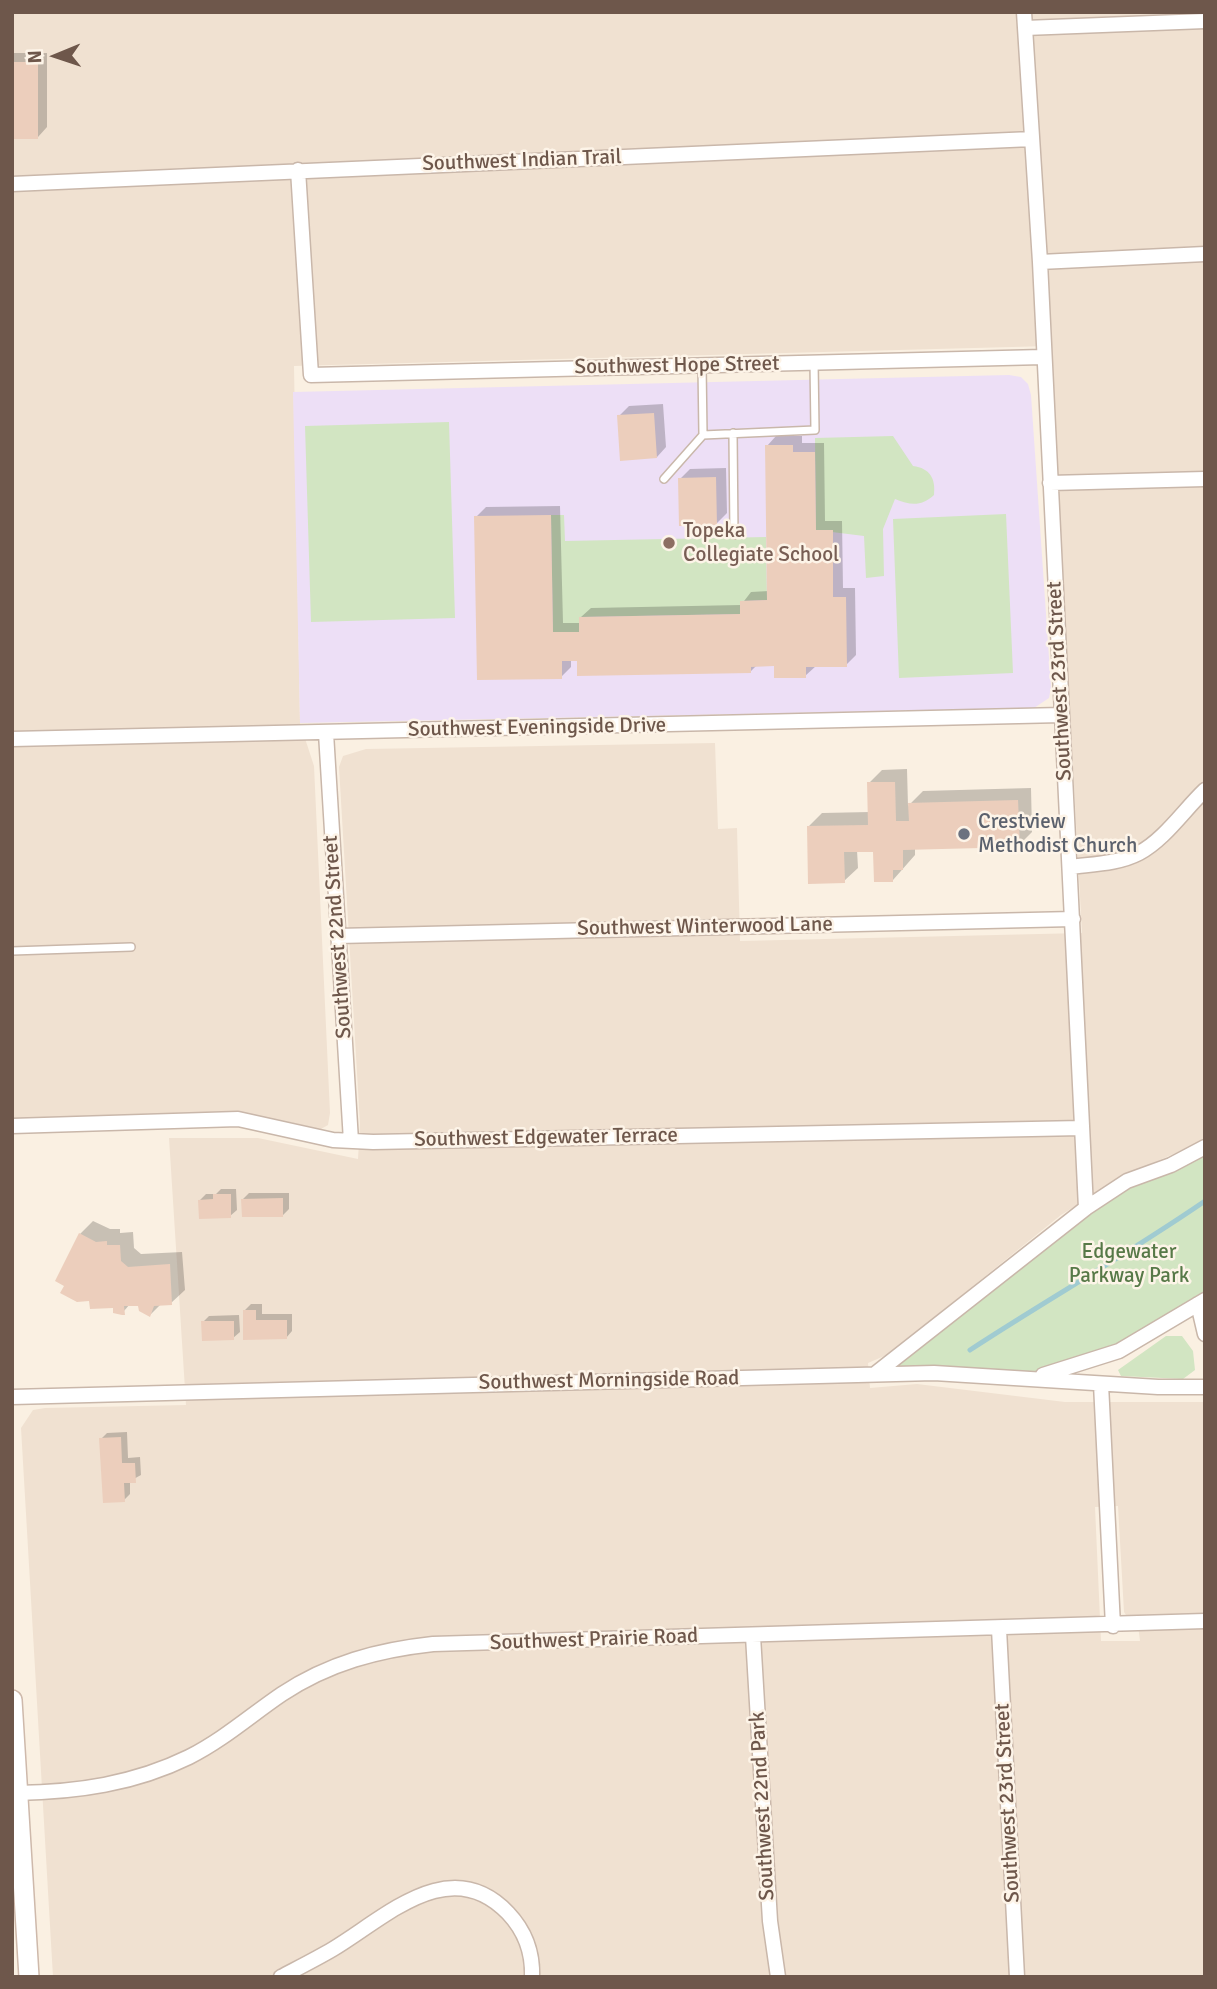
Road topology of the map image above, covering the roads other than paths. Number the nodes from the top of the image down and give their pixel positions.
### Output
1 (1024, 12) edge
2 (1205, 21) edge
3 (1025, 28) junction
4 (1032, 139) junction
5 (298, 170) junction
6 (12, 184) edge
7 (1205, 254) edge
8 (1040, 262) junction
9 (1043, 357) junction
10 (814, 362) junction
11 (702, 365) junction
12 (733, 433) junction
13 (704, 435) junction
14 (664, 479) dead end
15 (1205, 479) edge
16 (1050, 483) junction
17 (734, 535) dead end
18 (1062, 715) junction
19 (326, 733) junction
20 (12, 739) edge
21 (1205, 790) edge
22 (1070, 867) junction
23 (1073, 919) junction
24 (338, 936) junction
25 (131, 947) dead end
26 (12, 951) edge
27 (12, 1126) edge
28 (1082, 1128) junction
29 (351, 1141) junction
30 (1205, 1147) edge
31 (1086, 1208) junction
32 (1201, 1302) edge
33 (1205, 1334) edge
34 (875, 1374) junction
35 (1040, 1379) junction
36 (1101, 1384) junction
37 (1205, 1387) edge
38 (12, 1397) edge
39 (1205, 1622) edge
40 (1113, 1626) junction
41 (999, 1629) junction
42 (753, 1636) junction
43 (12, 1700) edge
44 (16, 1807) edge
45 (29, 1977) edge
46 (281, 1977) edge
47 (532, 1977) edge
48 (778, 1977) edge
49 (1017, 1977) edge

1 - 3 street, Southwest 23rd Street
2 - 3 street
3 - 4 street, Southwest 23rd Street
4 - 5 street, Southwest Indian Trail
4 - 8 street, Southwest 23rd Street
5 - 6 street, Southwest Indian Trail
5 - 11 street, Southwest Hope Street
7 - 8 street
8 - 9 street, Southwest 23rd Street
9 - 10 street, Southwest Hope Street
9 - 16 street, Southwest 23rd Street
10 - 11 street, Southwest Hope Street
10 - 12 lane
11 - 13 lane
12 - 13 lane
12 - 17 lane
13 - 14 lane
15 - 16 street
16 - 18 street, Southwest 23rd Street
18 - 19 street, Southwest Eveningside Drive
18 - 22 street, Southwest 23rd Street
19 - 20 street, Southwest Eveningside Drive
19 - 24 street, Southwest 22nd Street
21 - 22 street
22 - 23 street, Southwest 23rd Street
23 - 24 street, Southwest Winterwood Lane
23 - 28 street, Southwest 23rd Street
24 - 29 street, Southwest 22nd Street
25 - 26 lane
27 - 29 street, Southwest Edgewater Terrace
28 - 29 street, Southwest Edgewater Terrace
28 - 31 street, Southwest 23rd Street
30 - 31 street
31 - 34 street
32 - 33 street
32 - 35 street
34 - 35 street, Southwest Morningside Road
34 - 38 street, Southwest Morningside Road
35 - 36 street, Southwest Morningside Road
36 - 37 street, Southwest Morningside Road
36 - 40 street
39 - 40 street, Southwest Prairie Road
40 - 41 street, Southwest Prairie Road
41 - 42 street, Southwest Prairie Road
41 - 49 street, Southwest 23rd Street
42 - 44 street, Southwest Prairie Road
42 - 48 street, Southwest 22nd Park
43 - 44 main road
44 - 45 main road
46 - 47 street

